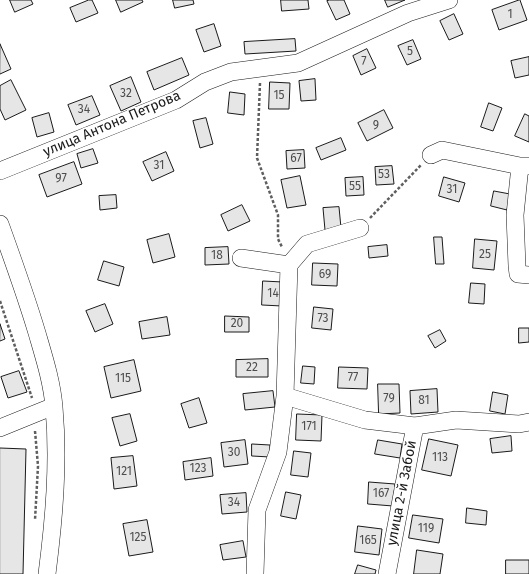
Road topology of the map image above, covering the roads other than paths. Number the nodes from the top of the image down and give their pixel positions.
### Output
1 (448, 0) edge
2 (431, 155) road end
3 (524, 166) edge
4 (0, 171) edge
5 (0, 224) edge
6 (360, 228) road end
7 (241, 258) dead end
8 (289, 265) junction
9 (529, 275) edge
10 (285, 396) junction
11 (54, 406) junction
12 (529, 422) edge
13 (415, 426) junction
14 (0, 428) edge
15 (47, 574) edge
16 (255, 574) edge
17 (387, 574) edge

1 - 4 street, улица Антона Петрова
2 - 3 street
3 - 9 street
5 - 11 street
6 - 8 street
7 - 8 street
8 - 10 street
10 - 13 street, улица 2-й Забой
10 - 16 street
11 - 14 street
11 - 15 street
12 - 13 street
13 - 17 street, улица 2-й Забой

